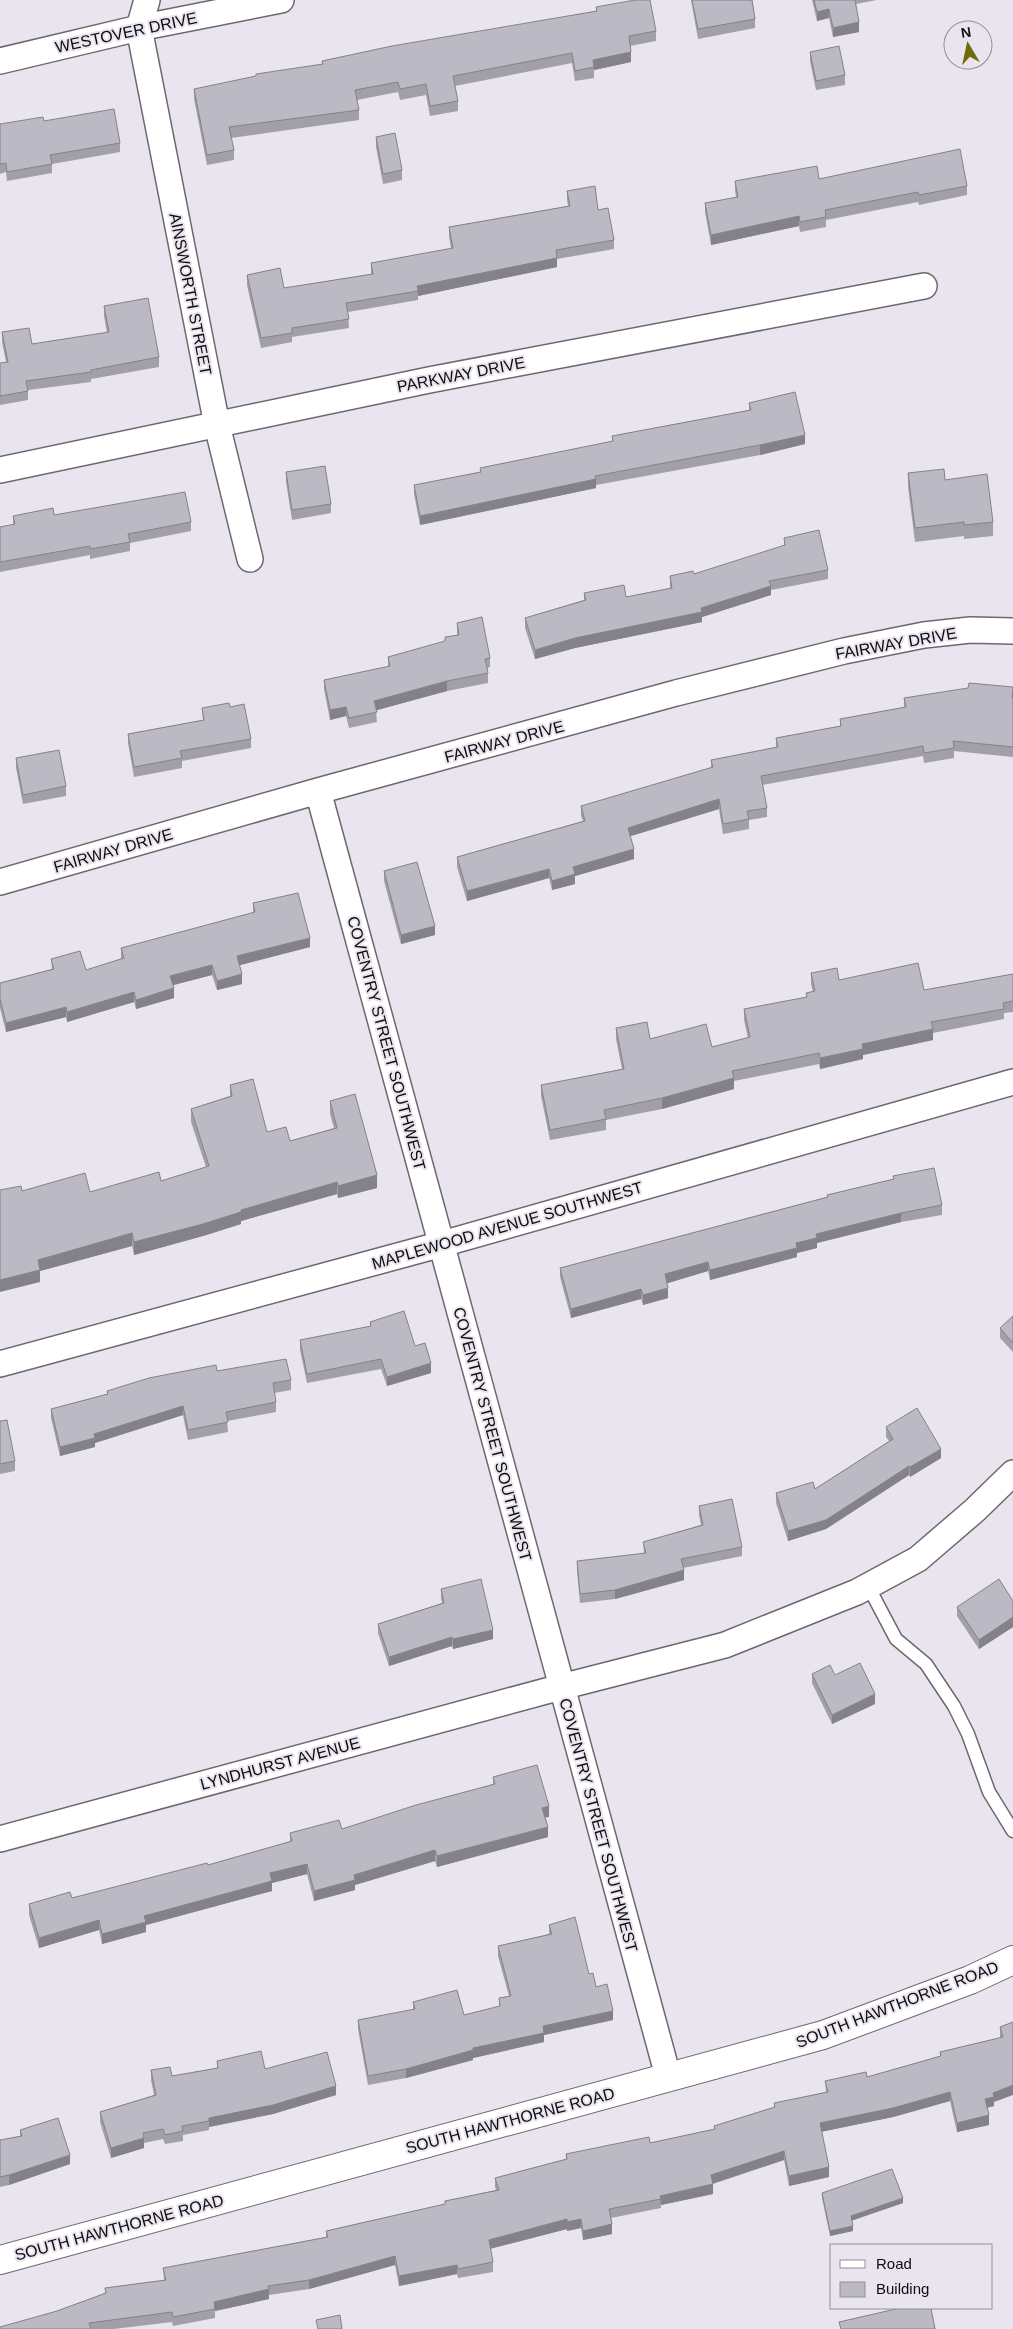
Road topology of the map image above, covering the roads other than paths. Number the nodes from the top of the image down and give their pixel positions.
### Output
1 (147, 0) edge
2 (281, 0) edge
3 (139, 28) junction
4 (0, 61) edge
5 (924, 286) dead end
6 (217, 425) junction
7 (0, 470) edge
8 (250, 559) dead end
9 (1013, 631) edge
10 (318, 791) junction
11 (0, 882) edge
12 (1013, 1082) edge
13 (442, 1244) junction
14 (0, 1364) edge
15 (1013, 1473) edge
16 (868, 1586) junction
17 (561, 1687) junction
18 (1013, 1831) edge
19 (0, 1839) edge
20 (1013, 1960) edge
21 (668, 2076) junction
22 (0, 2260) edge

1 - 3 street
2 - 3 street, WESTOVER DRIVE
3 - 4 street, WESTOVER DRIVE
3 - 6 street, AINSWORTH STREET
5 - 6 street, PARKWAY DRIVE
6 - 7 street, PARKWAY DRIVE
6 - 8 street, AINSWORTH STREET
9 - 10 street, FAIRWAY DRIVE
10 - 11 street, FAIRWAY DRIVE
10 - 13 street, COVENTRY STREET SOUTHWEST
12 - 13 street, MAPLEWOOD AVENUE SOUTHWEST
13 - 14 street, MAPLEWOOD AVENUE SOUTHWEST
13 - 17 street, COVENTRY STREET SOUTHWEST
15 - 16 street, LYNDHURST AVENUE
16 - 17 street, LYNDHURST AVENUE
16 - 18 lane
17 - 19 street, LYNDHURST AVENUE
17 - 21 street, COVENTRY STREET SOUTHWEST
20 - 21 main road, SOUTH HAWTHORNE ROAD
21 - 22 main road, SOUTH HAWTHORNE ROAD

